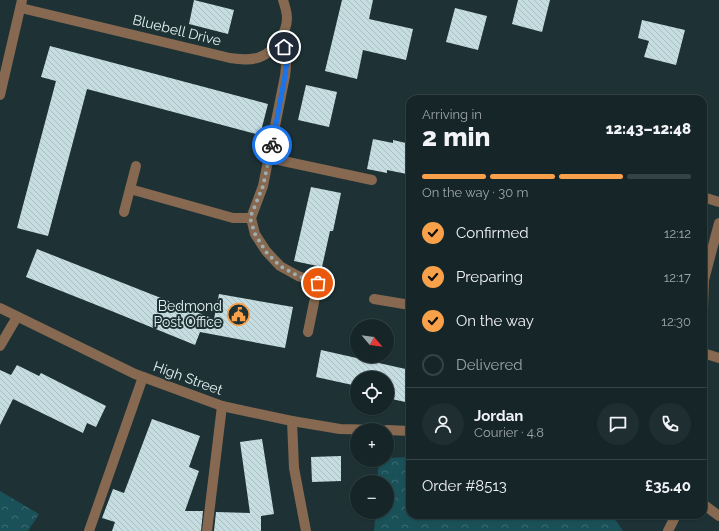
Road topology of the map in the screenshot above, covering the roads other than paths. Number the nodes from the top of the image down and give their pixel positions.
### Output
1 (283, 0) edge
2 (22, 4) edge
3 (280, 40) junction
4 (0, 95) edge
5 (269, 158) junction
6 (136, 166) dead end
7 (372, 180) dead end
8 (130, 189) junction
9 (707, 198) edge
10 (719, 202) edge
11 (124, 212) dead end
12 (250, 218) junction
13 (719, 223) edge
14 (707, 269) edge
15 (374, 299) dead end
16 (406, 304) edge
17 (0, 308) edge
18 (17, 317) junction
19 (308, 332) dead end
20 (0, 346) edge
21 (707, 354) edge
22 (719, 358) edge
23 (143, 377) junction
24 (222, 406) junction
25 (292, 422) junction
26 (350, 429) edge
27 (394, 430) edge
28 (406, 431) edge
29 (707, 507) edge
30 (719, 516) edge
31 (674, 519) edge
32 (90, 531) edge
33 (207, 531) edge
34 (306, 531) edge
35 (668, 531) edge

1 - 3 street, Bluebell Drive
2 - 3 street, Bluebell Drive
2 - 4 street
3 - 5 street
5 - 7 street
5 - 12 street
6 - 8 street
8 - 11 street
8 - 12 street
9 - 10 street
12 - 19 street
13 - 14 street
15 - 16 street
17 - 18 street, High Street
18 - 20 street
18 - 23 street, High Street
21 - 22 street
23 - 24 street, High Street
23 - 32 street
24 - 25 street, High Street
24 - 33 street
25 - 26 street, High Street
25 - 34 street
27 - 28 street
29 - 30 street
31 - 35 street

